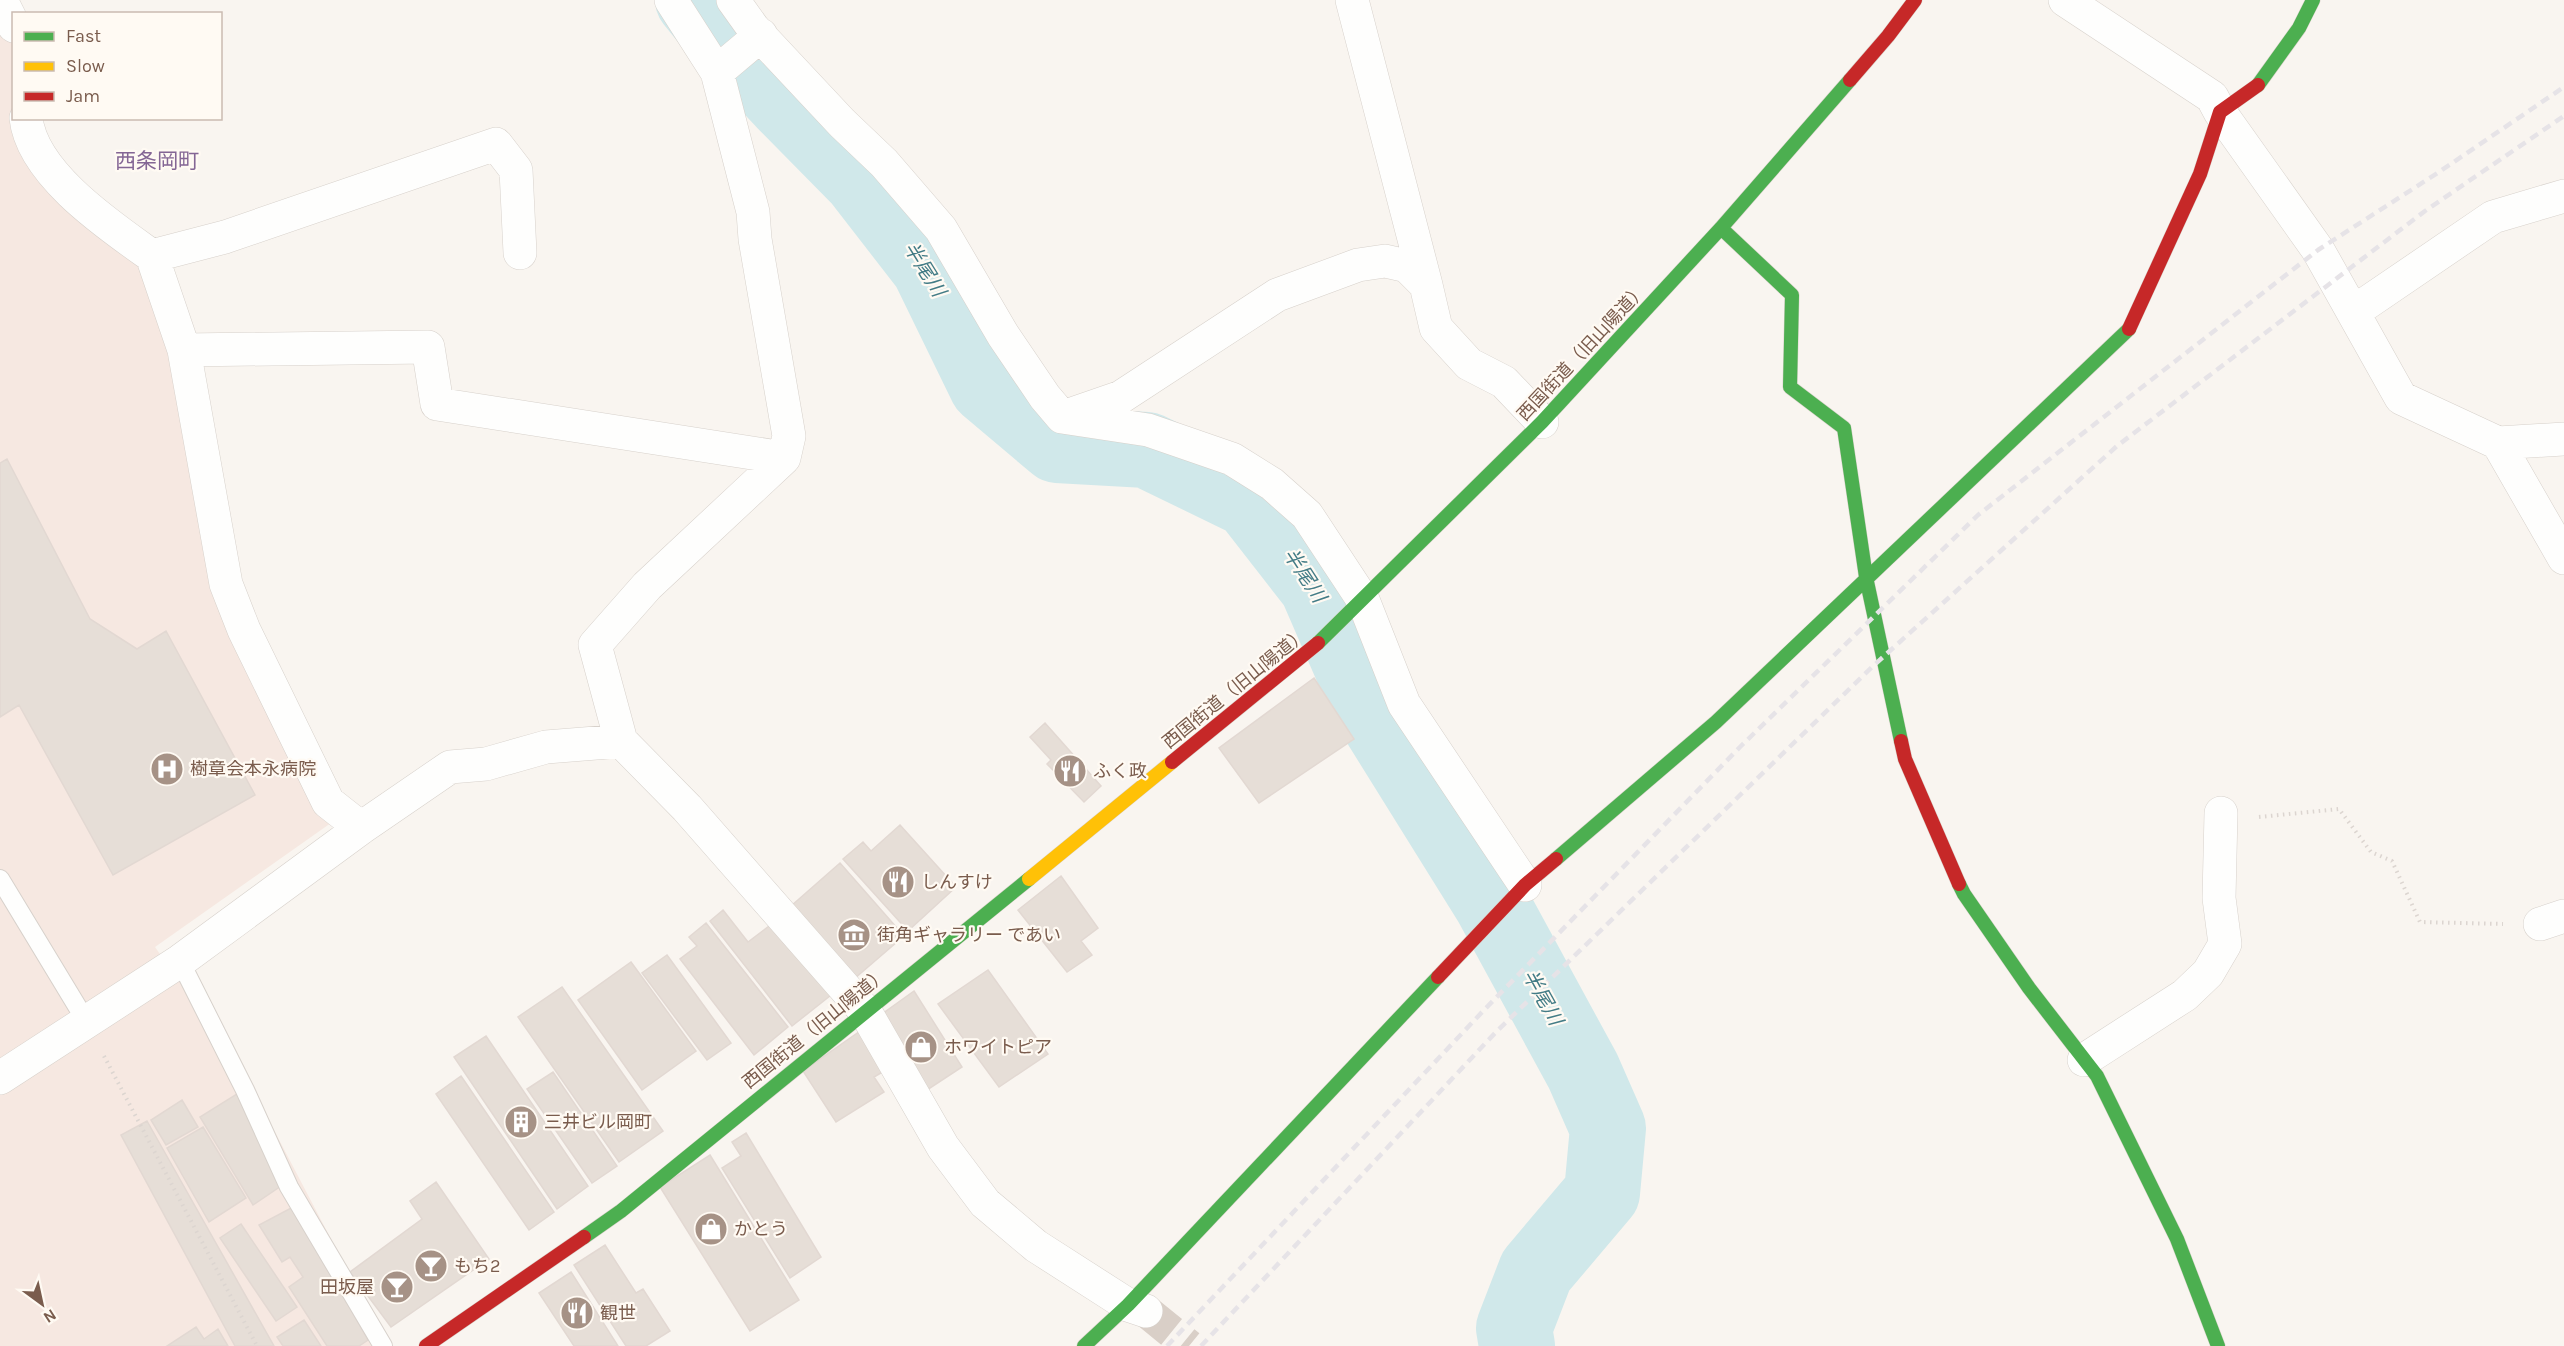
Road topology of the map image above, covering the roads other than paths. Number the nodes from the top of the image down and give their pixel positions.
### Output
1 (1, 0) edge
2 (671, 0) edge
3 (733, 0) edge
4 (1352, 0) edge
5 (1915, 0) edge
6 (2065, 0) edge
7 (2313, 0) edge
8 (12, 22) edge
9 (759, 37) junction
10 (718, 71) junction
11 (2220, 112) junction
12 (26, 120) edge
13 (2564, 196) edge
14 (1721, 228) junction
15 (520, 253) dead end
16 (152, 256) junction
17 (1426, 285) junction
18 (2355, 311) junction
19 (184, 350) junction
20 (1062, 417) junction
21 (1542, 423) junction
22 (2564, 439) edge
23 (2498, 443) junction
24 (784, 458) junction
25 (2564, 558) edge
26 (1866, 577) junction
27 (1364, 600) junction
28 (621, 741) junction
29 (2221, 817) road end
30 (361, 828) junction
31 (0, 879) edge
32 (1525, 885) junction
33 (180, 961) junction
34 (865, 1011) junction
35 (86, 1021) junction
36 (2084, 1060) junction
37 (0, 1078) edge
38 (1137, 1308) junction
39 (383, 1346) edge
40 (426, 1346) edge
41 (1084, 1346) edge
42 (2218, 1346) edge

1 - 8 street
2 - 10 street
3 - 9 street
4 - 17 street
5 - 14 street, 西国街道（旧山陽道）
6 - 11 street
7 - 11 street
9 - 10 street
9 - 20 street
10 - 24 street
11 - 18 street
11 - 26 street
12 - 16 street
13 - 18 street
14 - 21 street, 西国街道（旧山陽道）
14 - 26 street
15 - 16 street
16 - 19 street
17 - 20 street
17 - 21 street
18 - 23 street
19 - 24 street
19 - 30 street
20 - 27 street
21 - 27 street, 西国街道（旧山陽道）
22 - 23 street
23 - 25 street
24 - 28 street
26 - 32 street
26 - 36 street
27 - 32 street
27 - 34 street, 西国街道（旧山陽道）
28 - 30 street
28 - 34 street
29 - 36 street
30 - 33 street
31 - 35 lane
32 - 38 street
33 - 35 street
33 - 39 lane
34 - 38 street
34 - 40 street, 西国街道（旧山陽道）
35 - 37 street
36 - 42 street
38 - 41 street

